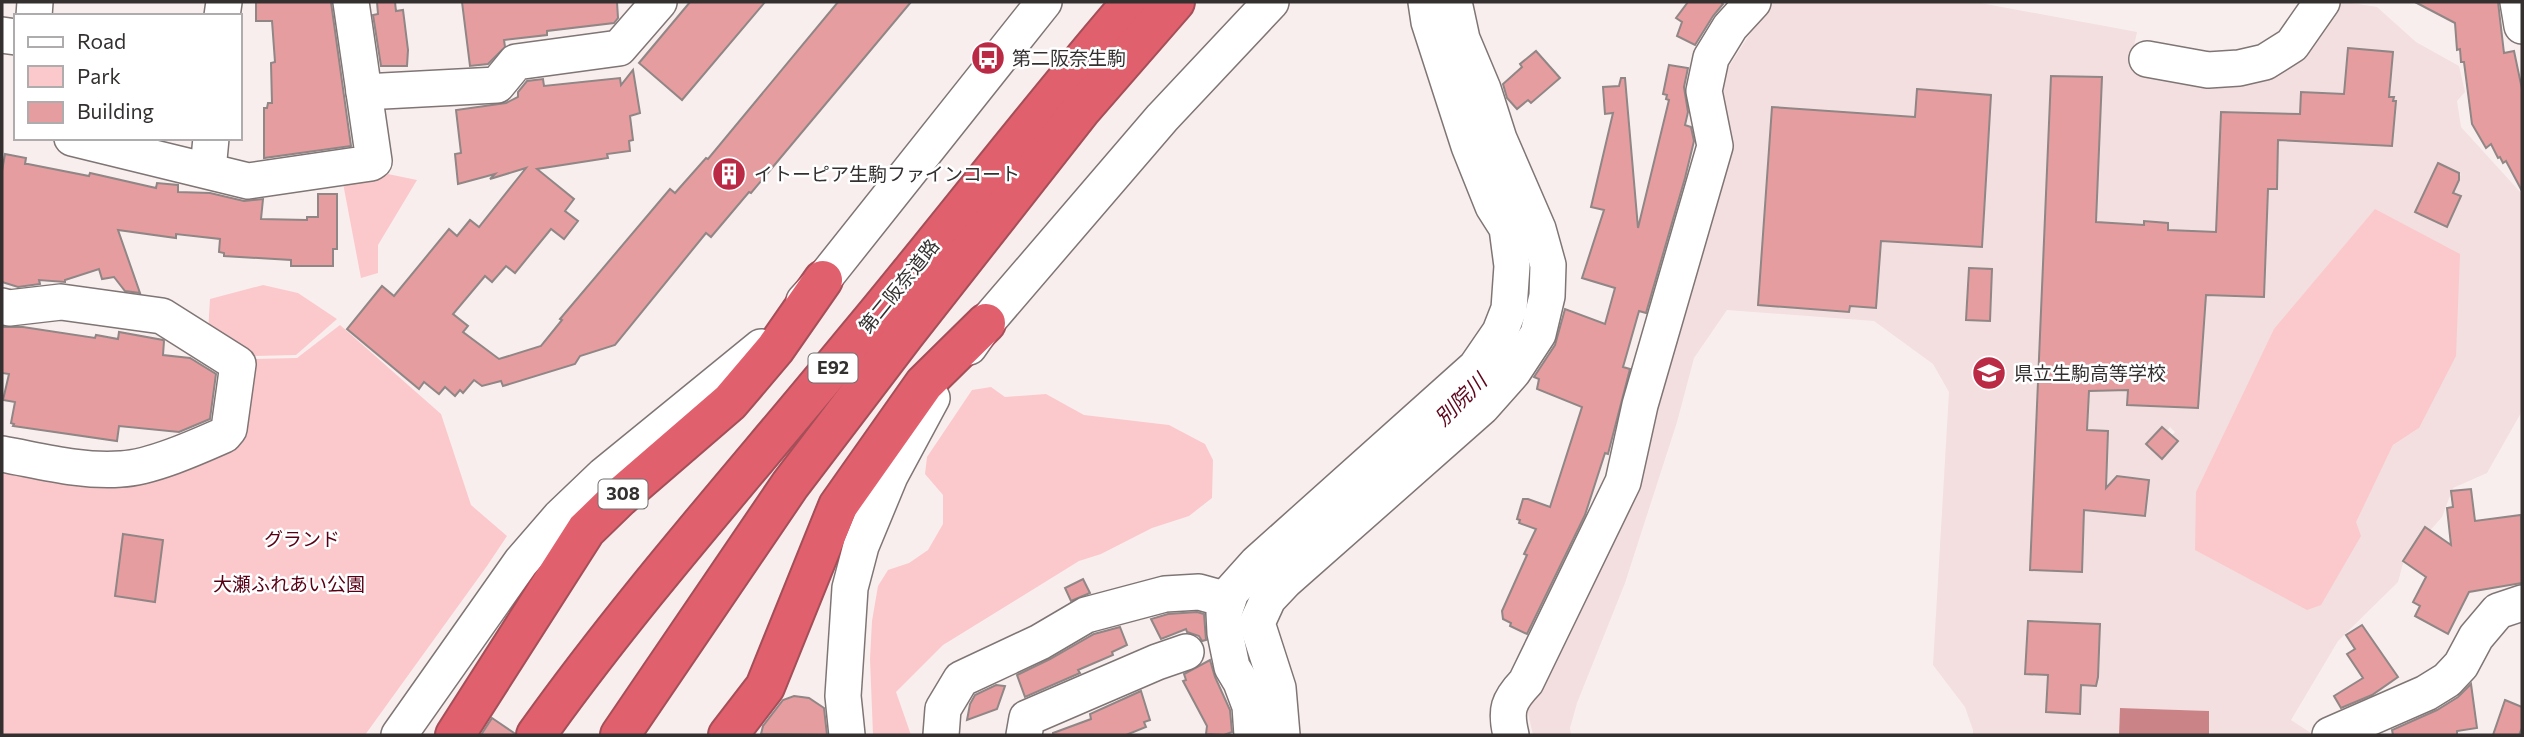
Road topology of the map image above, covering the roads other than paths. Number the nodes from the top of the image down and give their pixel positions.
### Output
1 (351, 2) edge
2 (659, 2) edge
3 (1044, 2) edge
4 (1132, 2) edge
5 (1175, 2) edge
6 (1270, 2) edge
7 (1426, 2) edge
8 (1454, 2) edge
9 (1753, 2) edge
10 (2322, 2) edge
11 (2518, 2) edge
12 (2522, 26) edge
13 (2147, 59) dead end
14 (364, 92) junction
15 (89, 140) edge
16 (209, 154) edge
17 (823, 280) junction
18 (2, 306) edge
19 (986, 323) junction
20 (2, 454) edge
21 (1228, 600) junction
22 (2522, 603) edge
23 (1186, 652) dead end
24 (399, 735) edge
25 (455, 735) edge
26 (536, 735) edge
27 (620, 735) edge
28 (728, 735) edge
29 (847, 735) edge
30 (941, 735) edge
31 (1024, 735) edge
32 (1252, 735) edge
33 (1282, 735) edge
34 (1511, 735) edge
35 (2330, 735) edge

1 - 14 street
2 - 14 street
3 - 17 street
4 - 26 highway, 第二阪奈道路 / E92
5 - 27 highway, 第二阪奈道路 / E92
6 - 19 street
7 - 21 street
8 - 33 street
9 - 34 street
10 - 13 street
11 - 12 street
14 - 16 street
15 - 16 street
17 - 24 street
17 - 25 highway, 308
18 - 20 street
19 - 28 highway
19 - 29 street
21 - 30 street
21 - 32 street
22 - 35 street
23 - 31 street

